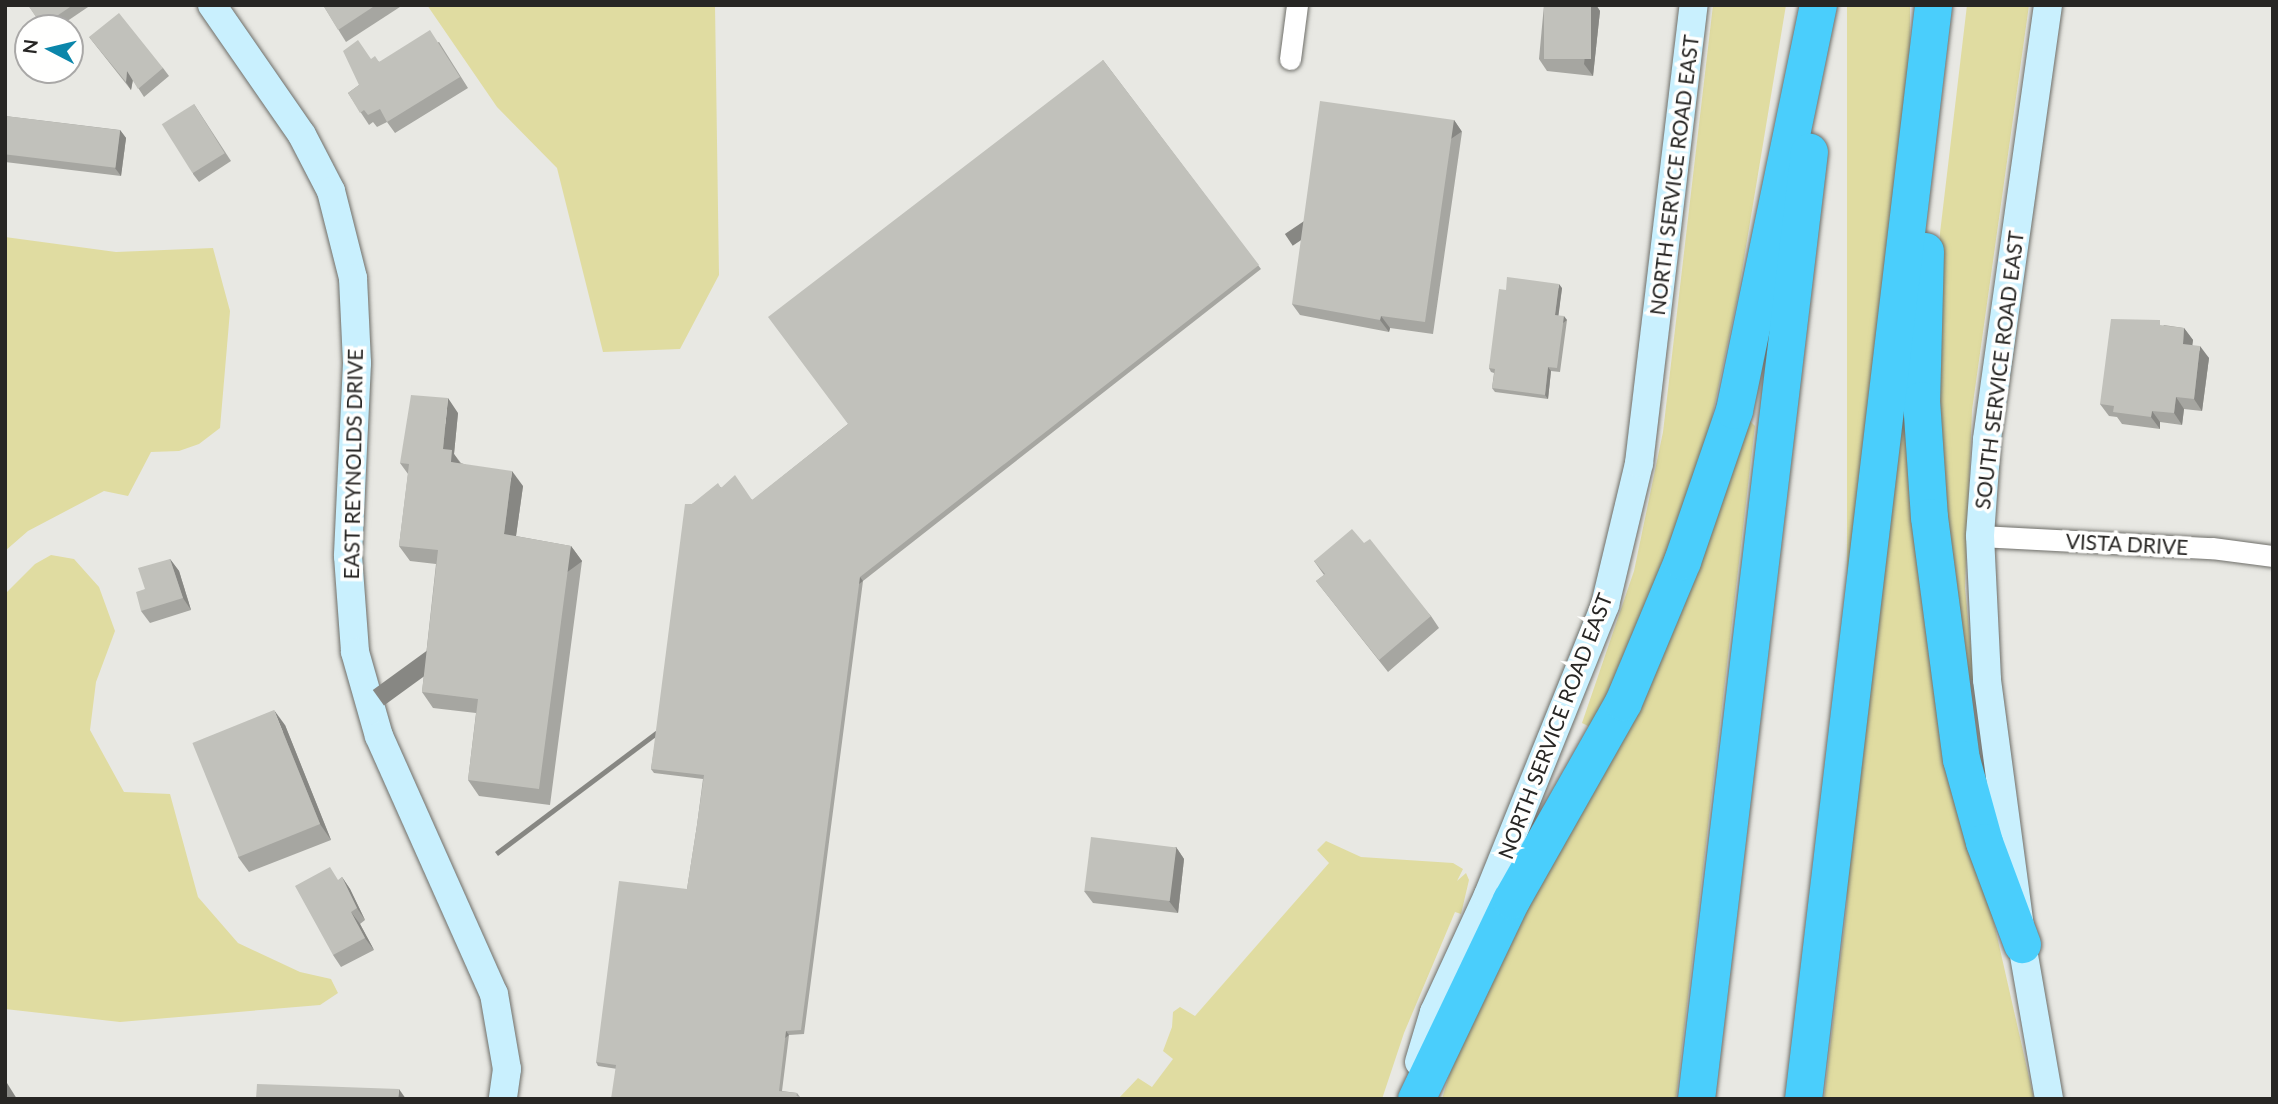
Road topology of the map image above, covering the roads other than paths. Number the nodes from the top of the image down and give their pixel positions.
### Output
1 (212, 5) edge
2 (1297, 5) edge
3 (1694, 5) edge
4 (1818, 5) edge
5 (1827, 5) edge
6 (2048, 5) edge
7 (1932, 14) edge
8 (1290, 59) dead end
9 (1980, 536) junction
10 (2273, 556) edge
11 (2022, 944) junction
12 (503, 1099) edge
13 (1409, 1099) edge
14 (1416, 1099) edge
15 (1696, 1099) edge
16 (1803, 1099) edge
17 (2049, 1099) edge

1 - 12 main road, EAST REYNOLDS DRIVE
2 - 8 street
3 - 13 main road, NORTH SERVICE ROAD EAST
4 - 14 highway
5 - 15 highway
6 - 9 main road, SOUTH SERVICE ROAD EAST
7 - 11 highway
7 - 16 highway
9 - 10 street, VISTA DRIVE
9 - 11 main road, SOUTH SERVICE ROAD EAST
11 - 17 main road, SOUTH SERVICE ROAD EAST

